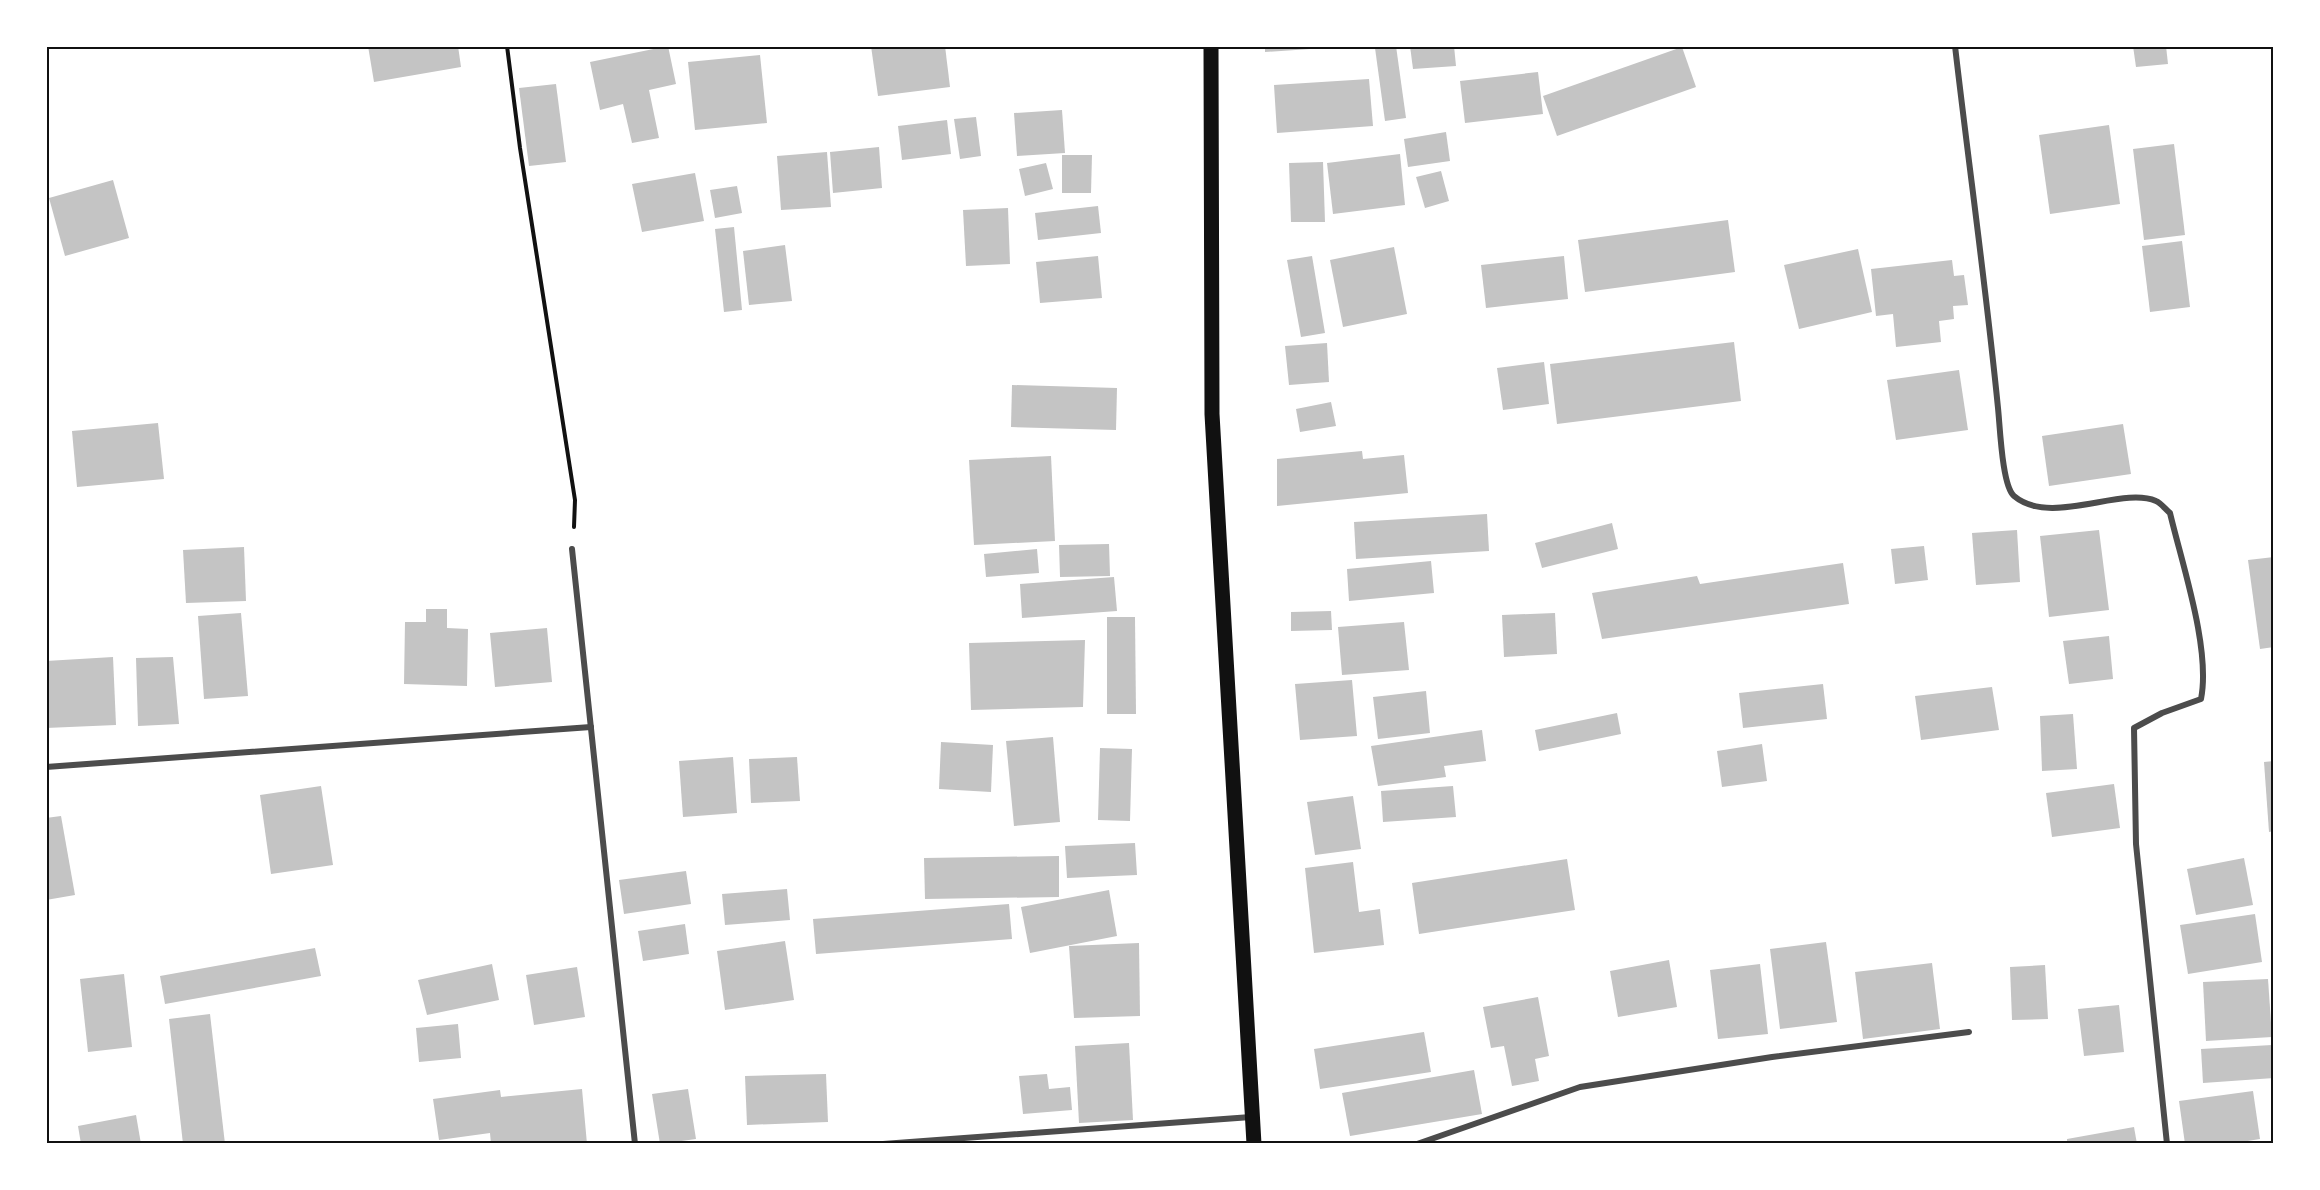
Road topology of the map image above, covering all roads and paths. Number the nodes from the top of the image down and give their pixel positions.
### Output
1 (507, 46) edge
2 (1211, 46) edge
3 (1955, 46) edge
4 (46, 515) edge
5 (46, 524) edge
6 (572, 549) joint
7 (591, 726) junction
8 (46, 767) edge
9 (1969, 1032) dead end
10 (1251, 1117) junction
11 (635, 1143) edge
12 (883, 1143) edge
13 (1254, 1143) edge
14 (1418, 1143) edge
15 (2167, 1143) edge

1 - 6 path
2 - 10 main road
3 - 15 street
4 - 5 street
6 - 7 street
7 - 8 street
7 - 11 street
9 - 14 street
10 - 12 street
10 - 13 main road

